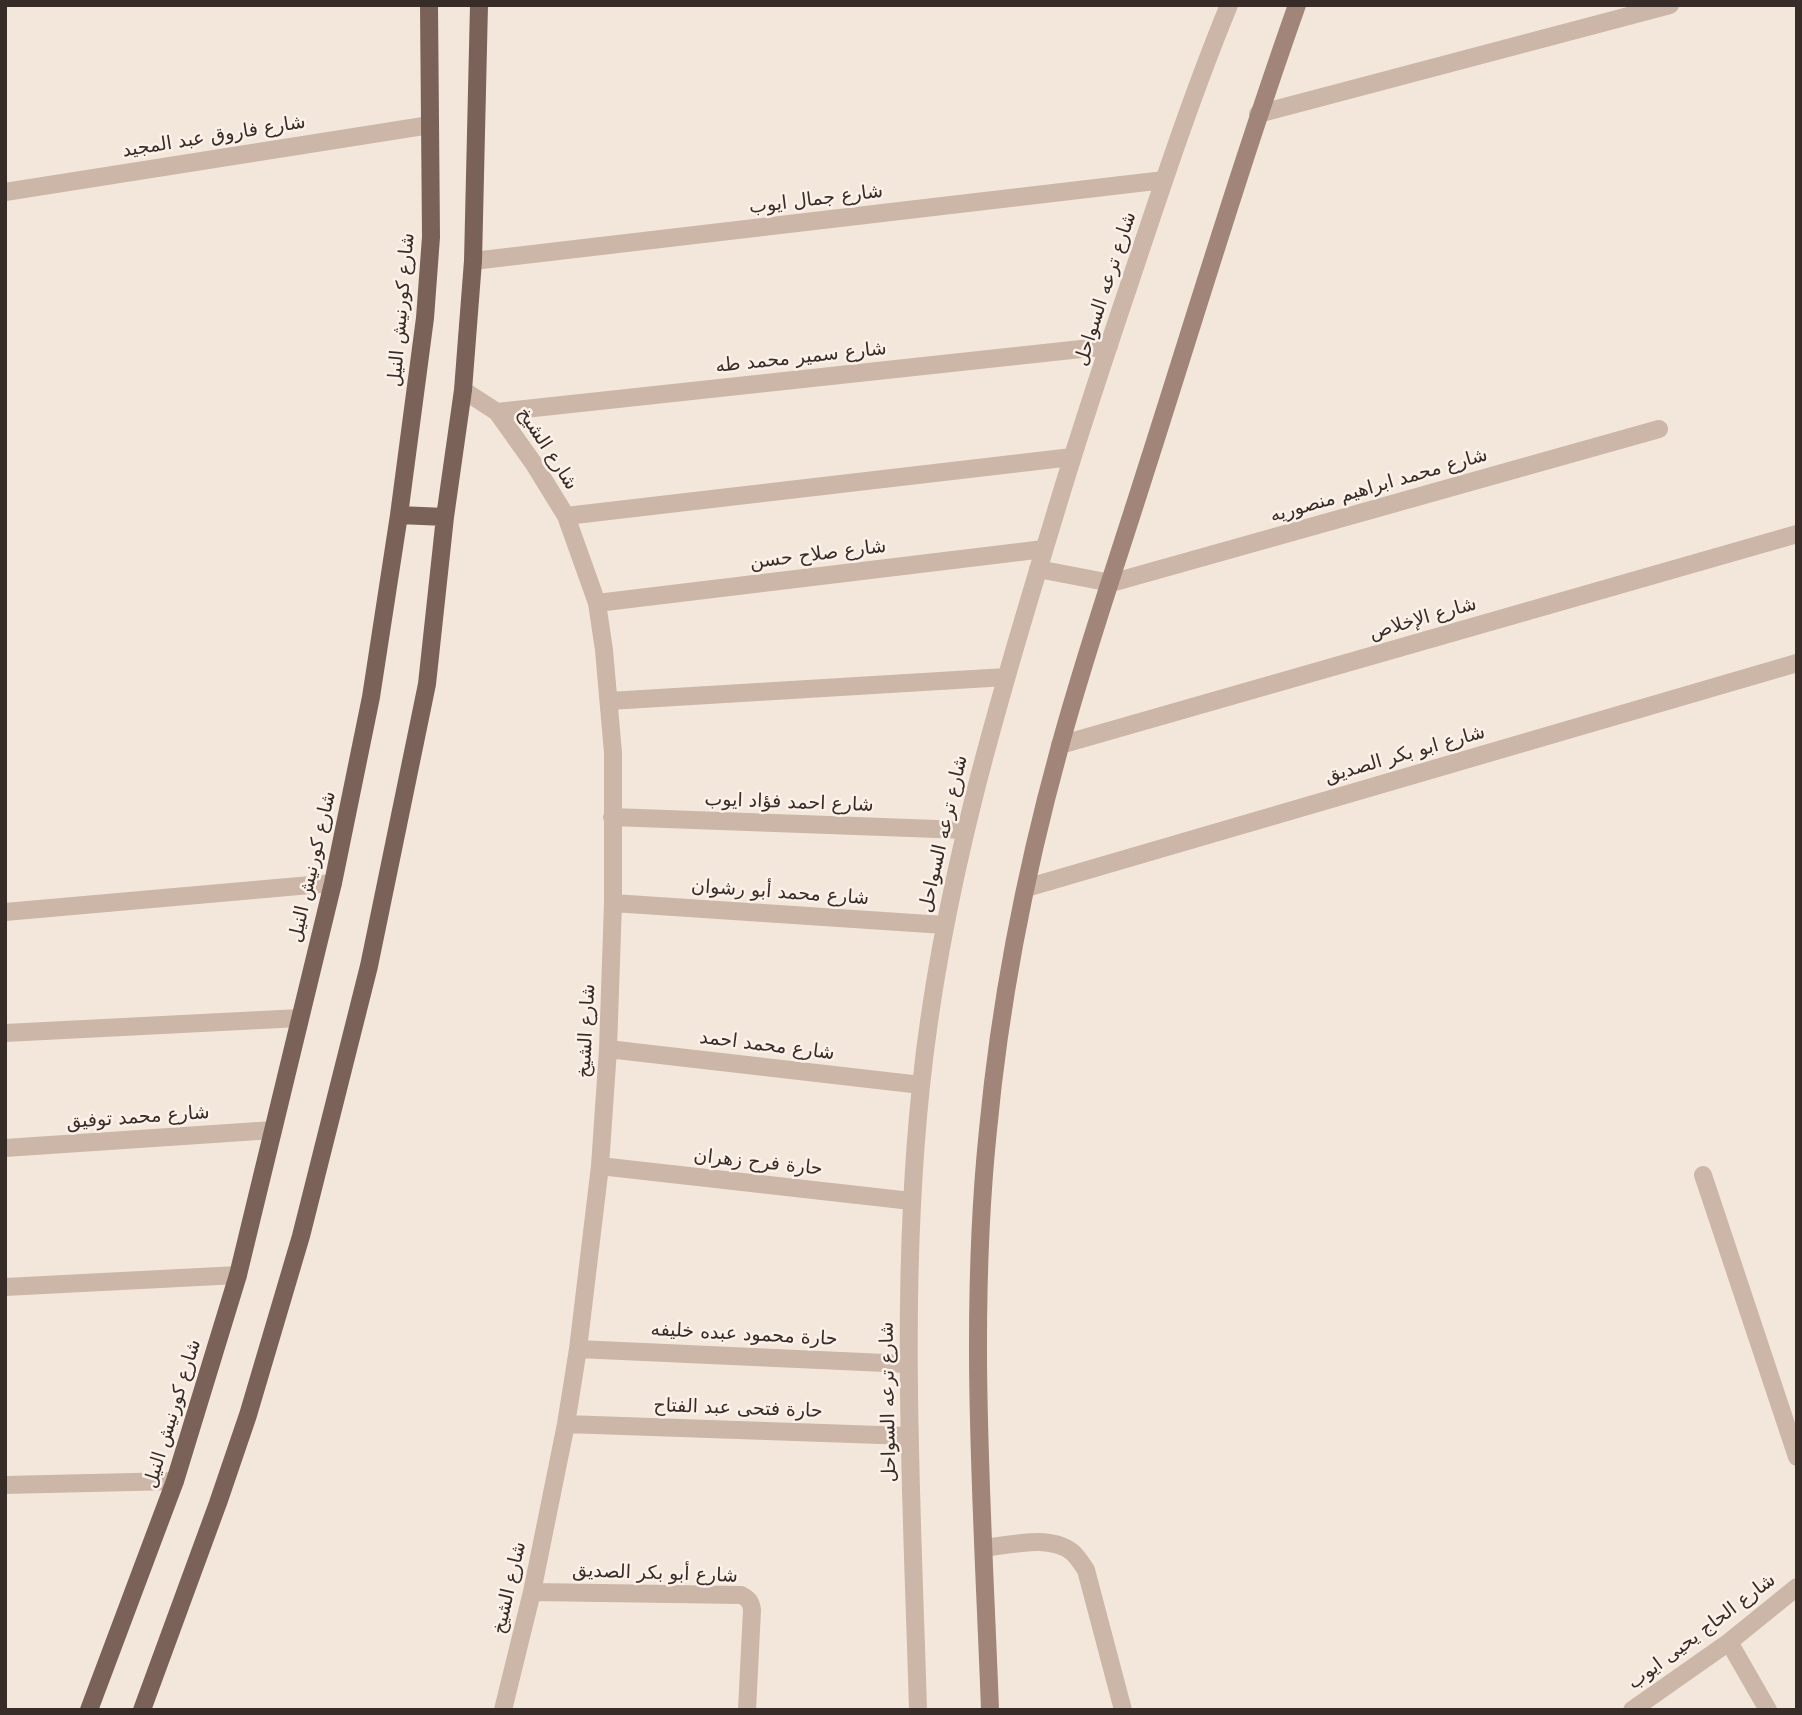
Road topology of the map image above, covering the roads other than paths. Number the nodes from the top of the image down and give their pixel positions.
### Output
1 (429, 5) edge
2 (479, 5) edge
3 (1229, 5) edge
4 (1297, 5) edge
5 (1670, 5) edge
6 (1258, 114) junction
7 (430, 125) junction
8 (1164, 180) junction
9 (5, 192) edge
10 (473, 261) junction
11 (1109, 346) junction
12 (463, 390) junction
13 (497, 412) junction
14 (1659, 429) dead end
15 (1072, 457) junction
16 (399, 515) junction
17 (566, 516) junction
18 (445, 517) junction
19 (1797, 534) edge
20 (1044, 549) junction
21 (1038, 569) junction
22 (1111, 583) junction
23 (597, 603) junction
24 (1797, 663) edge
25 (1006, 677) junction
26 (609, 701) junction
27 (1060, 745) junction
28 (611, 817) junction
29 (964, 830) junction
30 (333, 883) junction
31 (1026, 888) junction
32 (613, 903) junction
33 (5, 912) edge
34 (944, 925) junction
35 (300, 1018) junction
36 (5, 1032) edge
37 (608, 1049) junction
38 (921, 1085) junction
39 (273, 1130) junction
40 (5, 1148) edge
41 (600, 1166) junction
42 (1703, 1175) dead end
43 (911, 1201) junction
44 (238, 1275) junction
45 (5, 1287) edge
46 (578, 1349) junction
47 (907, 1363) junction
48 (566, 1424) junction
49 (909, 1436) junction
50 (1797, 1457) edge
51 (175, 1481) junction
52 (5, 1485) edge
53 (984, 1548) junction
54 (1797, 1587) edge
55 (532, 1591) junction
56 (1729, 1642) junction
57 (503, 1709) edge
58 (89, 1710) edge
59 (142, 1710) edge
60 (514, 1710) edge
61 (747, 1710) edge
62 (918, 1710) edge
63 (990, 1710) edge
64 (1123, 1710) edge
65 (1632, 1710) edge
66 (1768, 1710) edge

1 - 7 main road, شارع كورنيش النيل
2 - 10 main road
3 - 8 street, شارع ترعه السواحل
4 - 6 main road
5 - 6 street
6 - 22 main road
7 - 9 street, شارع فاروق عبد المجيد
7 - 16 main road, شارع كورنيش النيل
8 - 10 street, شارع جمال ايوب
8 - 11 street, شارع ترعه السواحل
10 - 12 main road
11 - 13 street, شارع سمير محمد طه
11 - 15 street, شارع ترعه السواحل
12 - 13 street, شارع الشيخ
12 - 18 main road
13 - 17 street, شارع الشيخ
14 - 22 street, شارع محمد ابراهيم منصوريه
15 - 17 street
15 - 20 street, شارع ترعه السواحل
16 - 18 main road
16 - 30 main road, شارع كورنيش النيل
17 - 23 street, شارع الشيخ
18 - 59 main road
19 - 27 street, شارع الإخلاص
20 - 21 street, شارع ترعه السواحل
20 - 23 street, شارع صلاح حسن
21 - 22 street
21 - 25 street, شارع ترعه السواحل
22 - 27 main road
23 - 26 street, شارع الشيخ
24 - 31 street, شارع ابو بكر الصديق
25 - 26 street
25 - 29 street, شارع ترعه السواحل
26 - 28 street, شارع الشيخ
27 - 31 main road
28 - 29 street, شارع احمد فؤاد ايوب
28 - 32 street, شارع الشيخ
29 - 34 street, شارع ترعه السواحل
30 - 33 street
30 - 35 main road, شارع كورنيش النيل
31 - 53 main road
32 - 34 street, شارع محمد أبو رشوان
32 - 37 street, شارع الشيخ
34 - 38 street, شارع ترعه السواحل
35 - 36 street
35 - 39 main road, شارع كورنيش النيل
37 - 38 street, شارع محمد احمد
37 - 41 street, شارع الشيخ
38 - 43 street, شارع ترعه السواحل
39 - 40 street, شارع محمد توفيق
39 - 44 main road, شارع كورنيش النيل
41 - 43 street, حارة فرح زهران
41 - 46 street, شارع الشيخ
42 - 50 street
43 - 47 street, شارع ترعه السواحل
44 - 45 street
44 - 51 main road, شارع كورنيش النيل
46 - 47 street, حارة محمود عبده خليفه
46 - 48 street, شارع الشيخ
47 - 49 street, شارع ترعه السواحل
48 - 49 street, حارة فتحى عبد الفتاح
48 - 55 street, شارع الشيخ
49 - 62 street, شارع ترعه السواحل
51 - 52 street
51 - 58 main road, شارع كورنيش النيل
53 - 63 main road
53 - 64 street
54 - 56 street, شارع الحاج يحيى ايوب
55 - 57 street, شارع الشيخ
55 - 61 street, شارع أبو بكر الصديق
56 - 65 street, شارع الحاج يحيى ايوب
56 - 66 street
57 - 60 street

